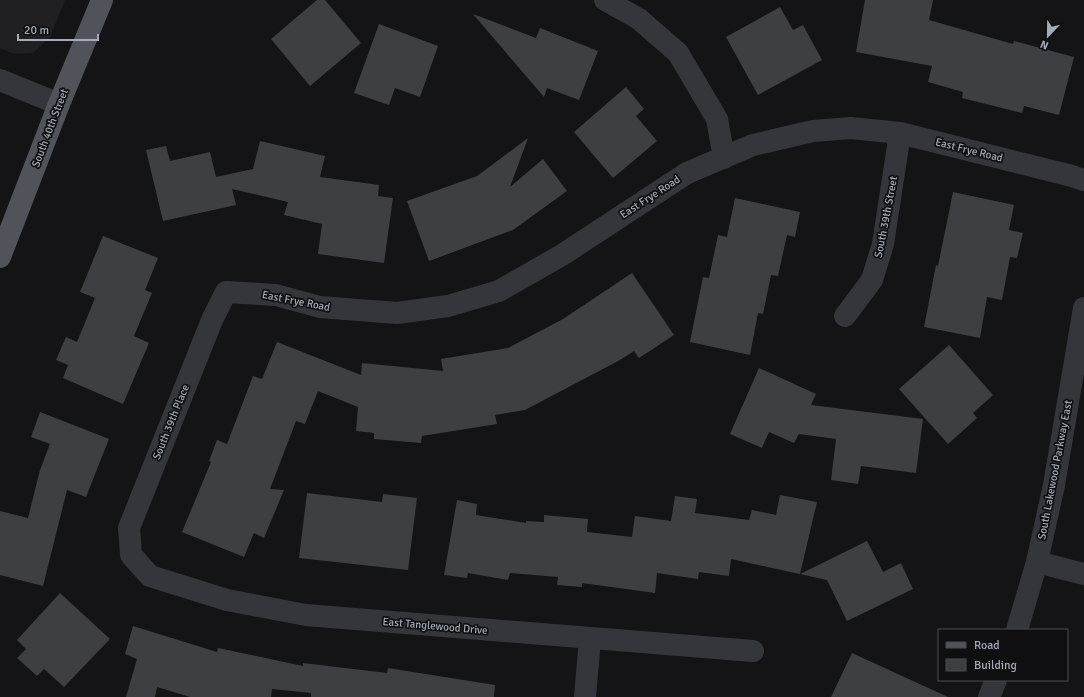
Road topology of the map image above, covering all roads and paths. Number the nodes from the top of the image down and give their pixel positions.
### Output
1 (102, 0) edge
2 (605, 0) edge
3 (0, 80) edge
4 (59, 104) junction
5 (900, 133) junction
6 (724, 158) junction
7 (1084, 180) edge
8 (0, 257) edge
9 (226, 292) joint
10 (1084, 308) edge
11 (845, 316) dead end
12 (131, 554) joint
13 (1037, 562) junction
14 (1084, 574) edge
15 (1017, 629) edge
16 (590, 639) junction
17 (753, 651) dead end
18 (996, 681) edge
19 (585, 697) edge
20 (989, 697) edge

1 - 4 main road, South 40th Street
2 - 6 street
3 - 4 street
4 - 8 main road, South 40th Street
5 - 6 street, East Frye Road
5 - 7 street, East Frye Road
5 - 11 street, South 39th Street
6 - 9 street, East Frye Road
9 - 12 street, South 39th Place
10 - 13 street, South Lakewood Parkway East
12 - 16 street, East Tanglewood Drive
13 - 14 street
13 - 15 street, South Lakewood Parkway East
16 - 17 street, East Tanglewood Drive
16 - 19 street
18 - 20 street

